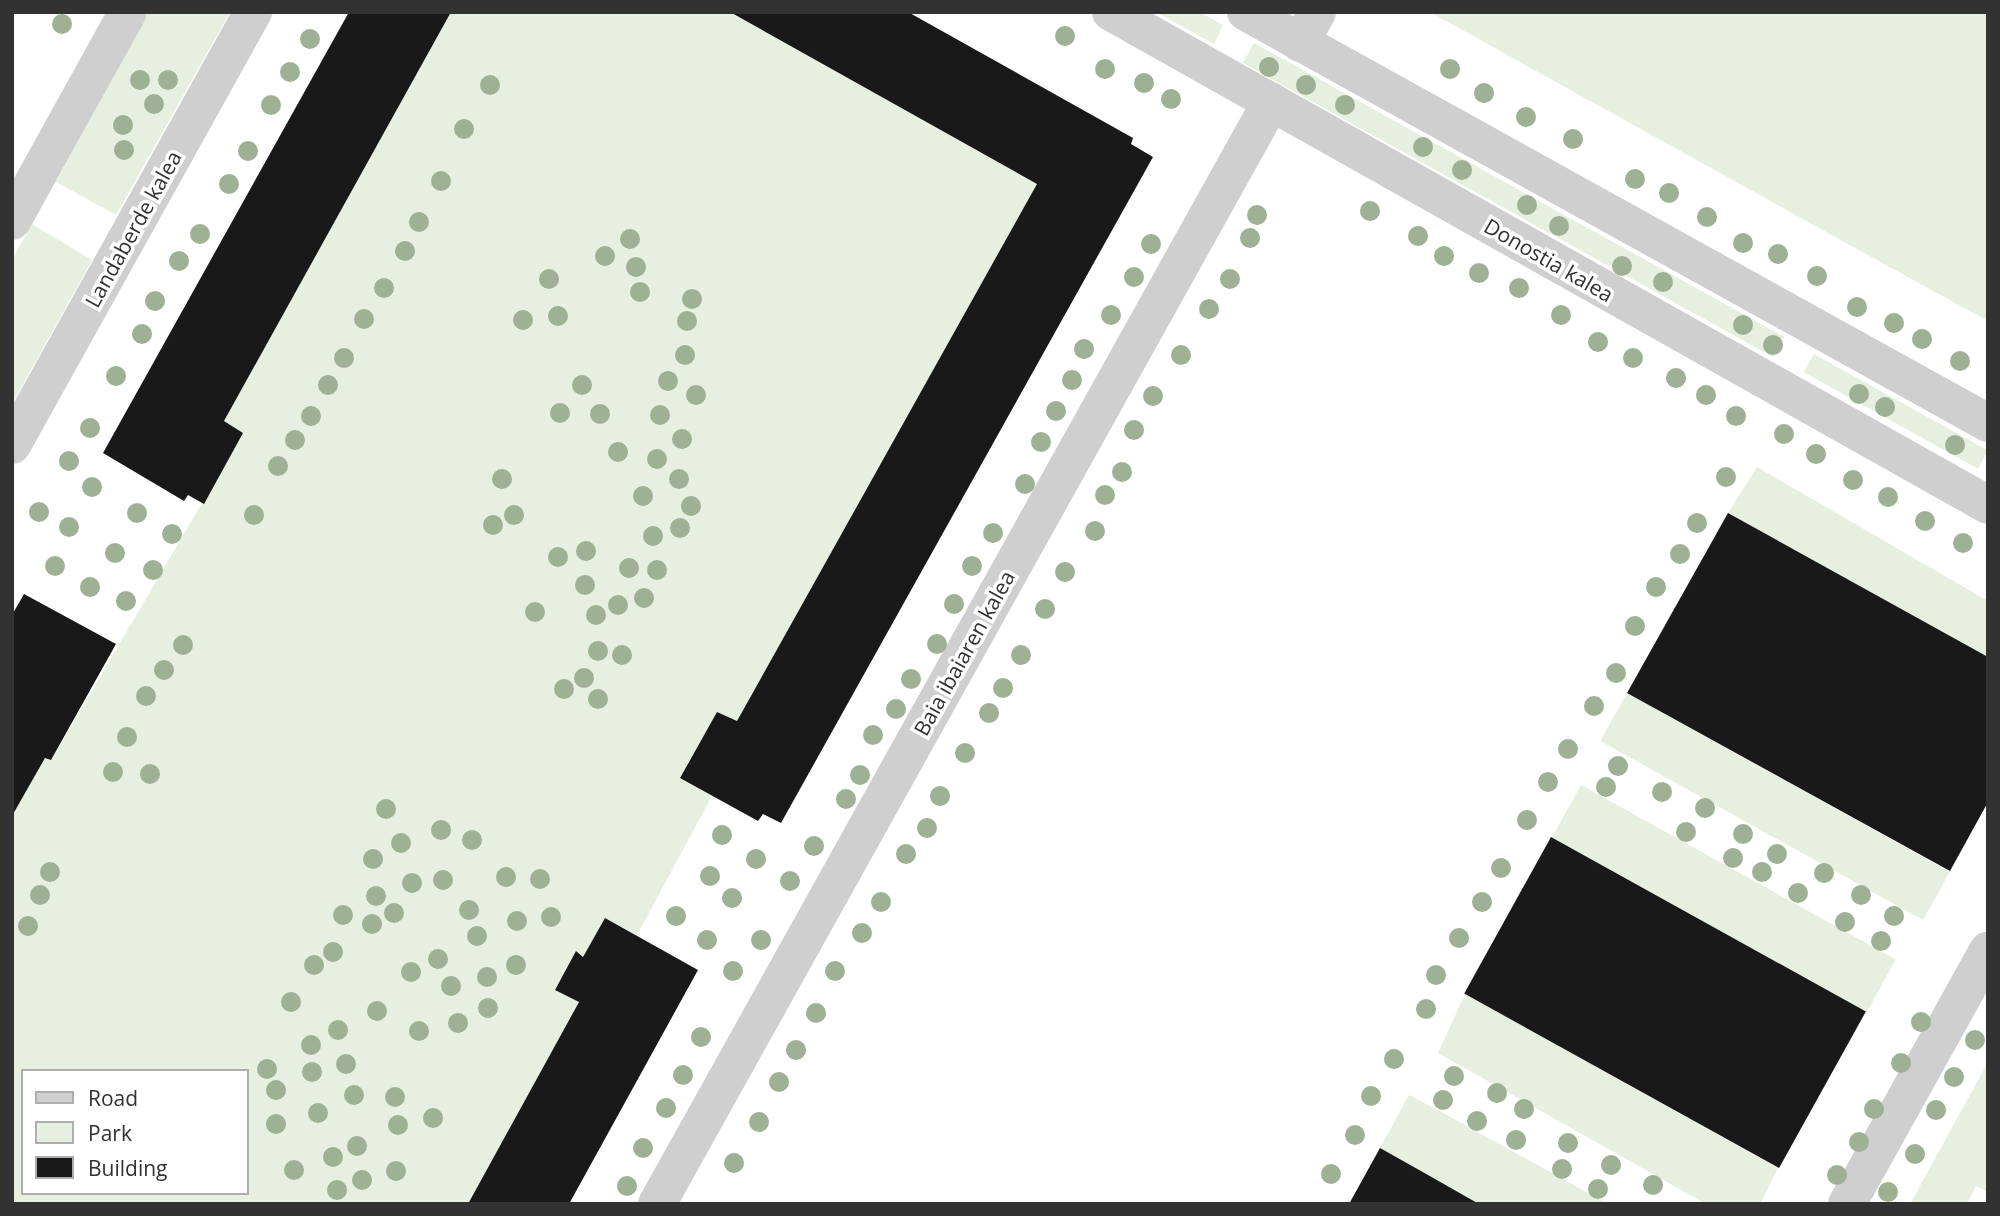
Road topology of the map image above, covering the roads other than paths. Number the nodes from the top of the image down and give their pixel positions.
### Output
1 (128, 12) edge
2 (253, 12) edge
3 (1111, 12) edge
4 (1246, 12) edge
5 (1309, 28) edge
6 (1271, 102) junction
7 (12, 221) edge
8 (1988, 423) edge
9 (12, 445) edge
10 (1988, 505) edge
11 (1988, 951) edge
12 (657, 1204) edge
13 (1847, 1204) edge

1 - 7 street
2 - 9 street, Landaberde kalea
3 - 6 street, Donostia kalea
4 - 5 street
5 - 8 street
6 - 10 street, Donostia kalea
6 - 12 street, Baia ibaiaren kalea
11 - 13 street

